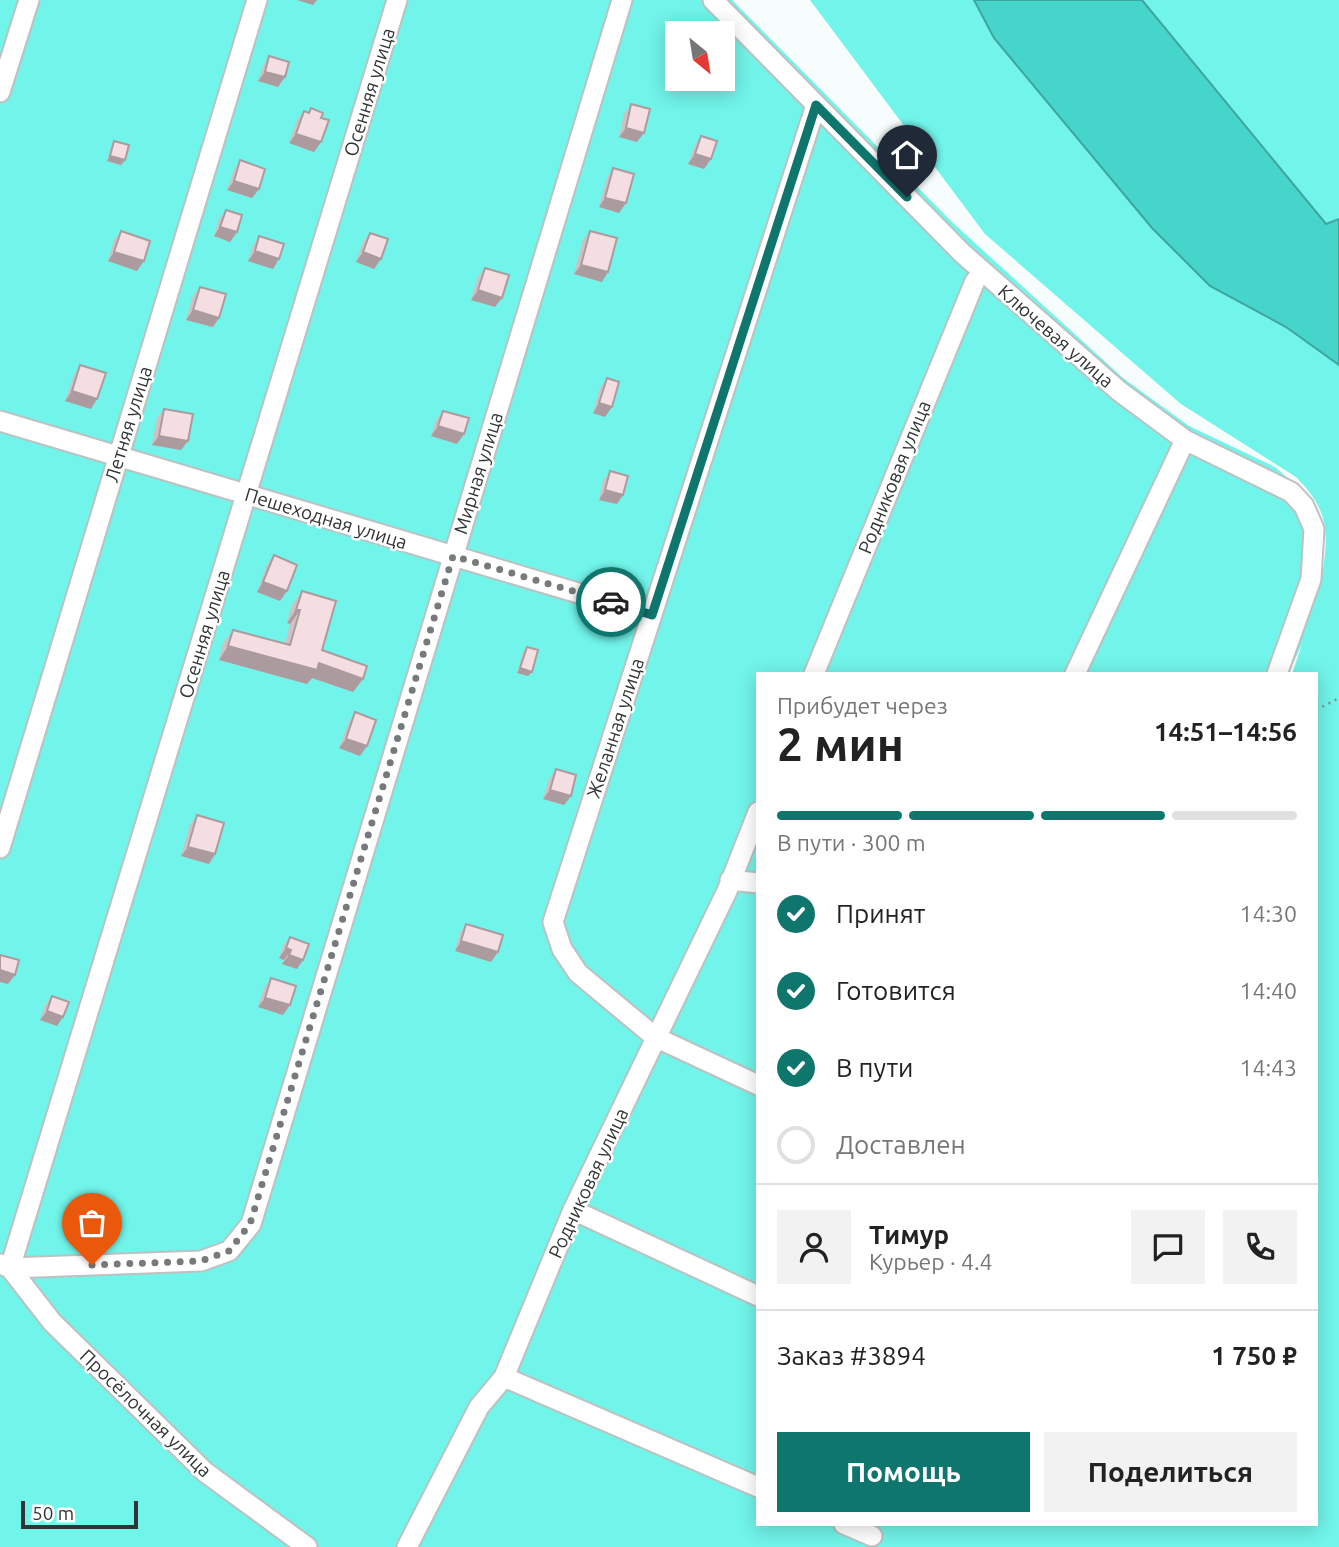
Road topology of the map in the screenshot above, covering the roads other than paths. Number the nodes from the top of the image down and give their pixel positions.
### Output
1 (29, 0) edge
2 (257, 0) edge
3 (397, 0) edge
4 (622, 0) edge
5 (713, 0) edge
6 (0, 92) edge
7 (816, 105) junction
8 (975, 281) dead end
9 (0, 421) edge
10 (1185, 440) junction
11 (119, 456) junction
12 (246, 494) junction
13 (453, 556) junction
14 (652, 615) junction
15 (815, 672) edge
16 (1075, 672) edge
17 (1278, 672) edge
18 (756, 817) edge
19 (0, 848) edge
20 (730, 880) junction
21 (756, 883) edge
22 (655, 1037) junction
23 (756, 1085) edge
24 (573, 1210) junction
25 (5, 1266) edge
26 (756, 1295) edge
27 (504, 1377) junction
28 (756, 1486) edge
29 (849, 1526) edge
30 (872, 1536) edge
31 (307, 1547) edge
32 (407, 1547) edge

1 - 6 street
2 - 11 street, Летняя улица
3 - 12 street, Осенняя улица
4 - 13 street, Мирная улица
5 - 7 street, Ключевая улица
7 - 10 street, Ключевая улица
7 - 14 street, Желанная улица
8 - 15 street, Родниковая улица
9 - 11 street, Пешеходная улица
10 - 16 street
10 - 17 street, Ключевая улица
11 - 12 street, Пешеходная улица
11 - 19 street, Летняя улица
12 - 13 street, Пешеходная улица
12 - 25 street, Осенняя улица
13 - 14 street, Пешеходная улица
13 - 25 street, Мирная улица
14 - 22 street, Желанная улица
18 - 20 street, Родниковая улица
20 - 21 street
20 - 22 street, Родниковая улица
22 - 23 street, Желанная улица
22 - 24 street, Родниковая улица
24 - 26 street
24 - 27 street, Родниковая улица
25 - 31 street, Просёлочная улица
27 - 28 street
27 - 32 street, Родниковая улица
29 - 30 street

